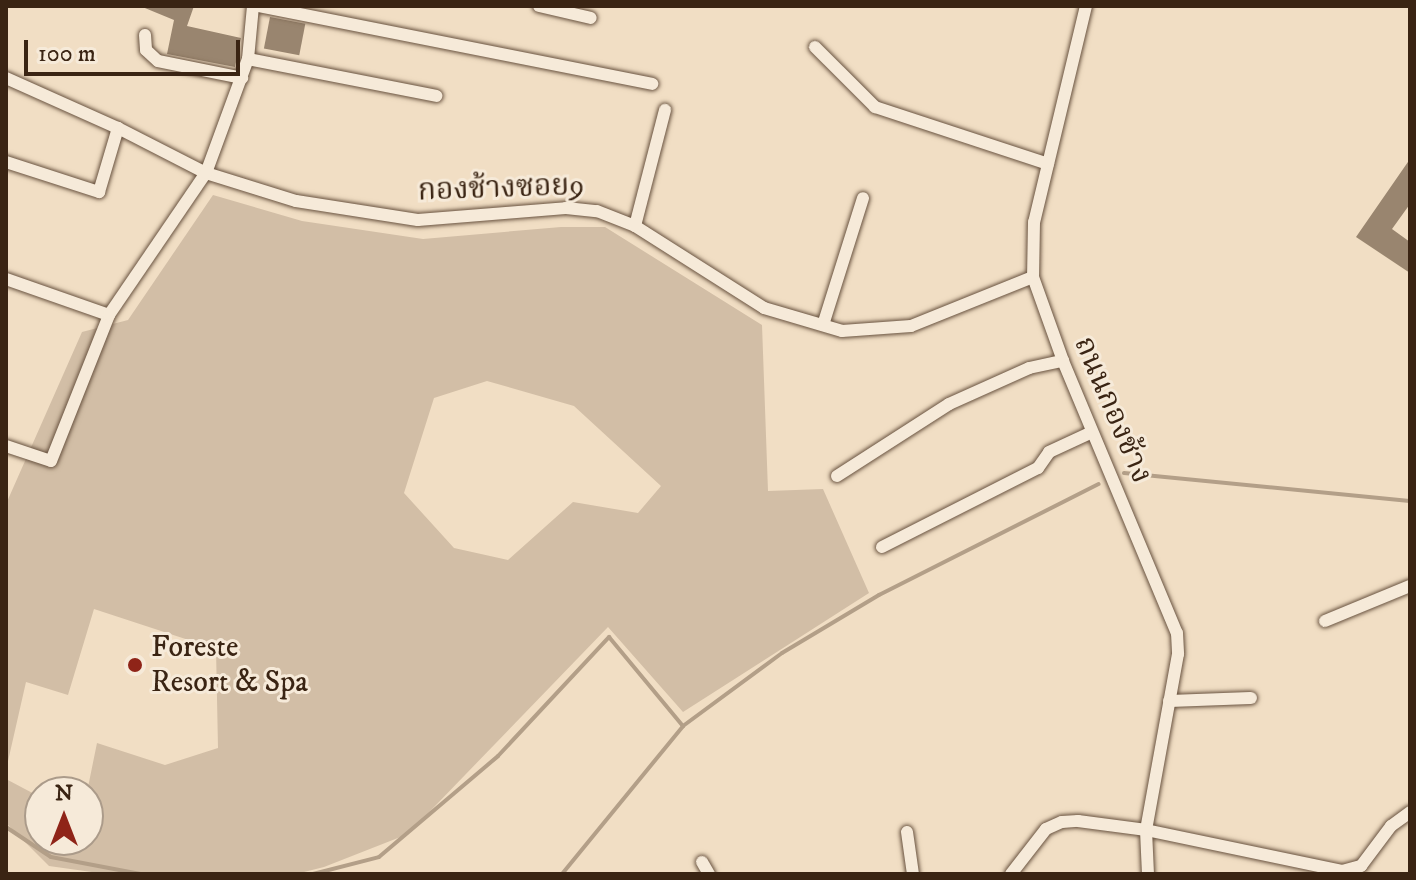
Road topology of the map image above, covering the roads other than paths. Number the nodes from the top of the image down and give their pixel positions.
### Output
1 (253, 6) edge
2 (259, 6) edge
3 (539, 6) edge
4 (1086, 6) edge
5 (591, 18) dead end
6 (145, 35) dead end
7 (815, 47) dead end
8 (248, 59) junction
9 (6, 78) edge
10 (242, 78) junction
11 (652, 84) dead end
12 (436, 96) dead end
13 (665, 110) dead end
14 (118, 128) junction
15 (6, 162) edge
16 (1048, 164) junction
17 (206, 173) junction
18 (863, 198) dead end
19 (635, 226) junction
20 (1033, 277) junction
21 (6, 279) edge
22 (109, 315) junction
23 (823, 325) junction
24 (1063, 361) junction
25 (1092, 432) junction
26 (6, 446) edge
27 (837, 476) dead end
28 (882, 547) dead end
29 (1410, 586) edge
30 (1325, 621) dead end
31 (1251, 698) dead end
32 (1169, 701) junction
33 (1410, 812) edge
34 (1146, 830) junction
35 (907, 832) dead end
36 (913, 874) edge
37 (1011, 874) edge
38 (1148, 874) edge

1 - 8 street
2 - 11 street
3 - 5 street
4 - 16 street, ถนนกองช้าง
6 - 10 street
7 - 16 street
8 - 10 street
8 - 12 street
9 - 14 street, กองช้างซอย9
10 - 17 street
13 - 19 street
14 - 15 street
14 - 17 street, กองช้างซอย9
16 - 20 street, ถนนกองช้าง
17 - 19 street, กองช้างซอย9
17 - 22 street
18 - 23 street
19 - 23 street, กองช้างซอย9
20 - 23 street, กองช้างซอย9
20 - 24 street, ถนนกองช้าง
21 - 22 street
22 - 26 street
24 - 25 street, ถนนกองช้าง
24 - 27 street
25 - 28 street
25 - 32 street, ถนนกองช้าง
29 - 30 street
31 - 32 street
32 - 34 street, ถนนกองช้าง
33 - 34 street
34 - 37 street
34 - 38 street, ถนนกองช้าง
35 - 36 street

